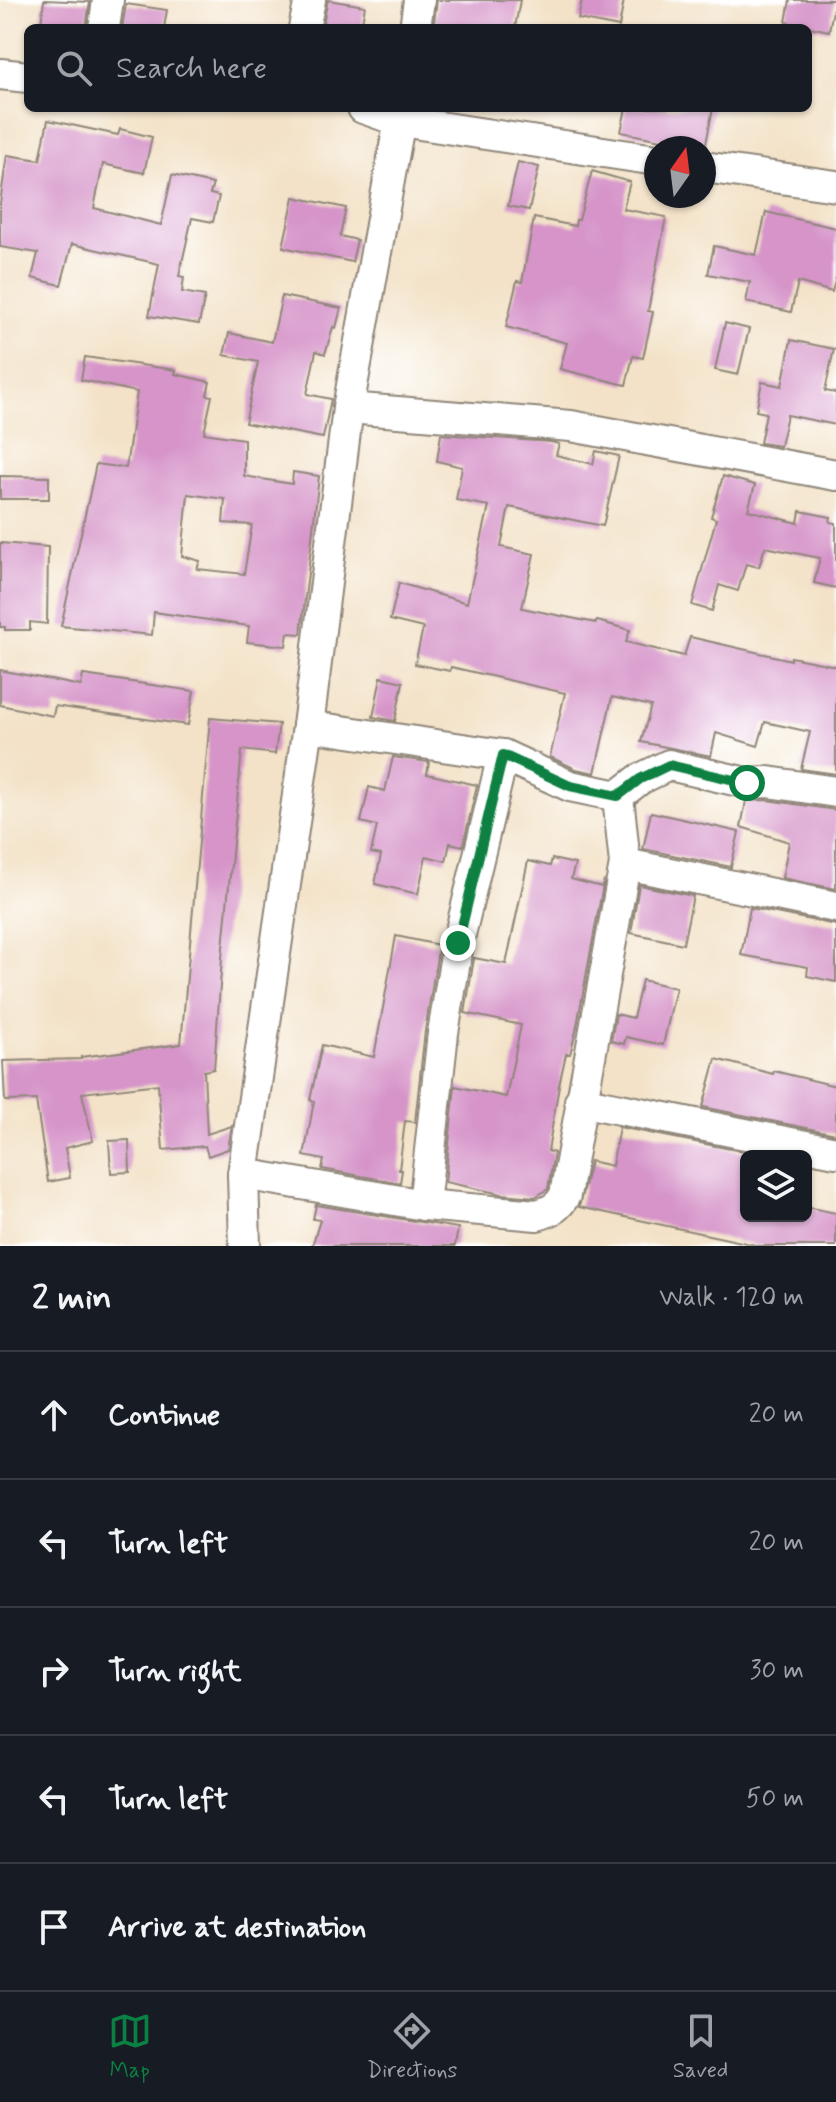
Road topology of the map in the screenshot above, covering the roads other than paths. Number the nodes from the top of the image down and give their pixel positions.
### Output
1 (108, 0) edge
2 (310, 0) edge
3 (419, 0) edge
4 (105, 24) edge
5 (305, 24) edge
6 (416, 24) edge
7 (0, 74) edge
8 (24, 77) edge
9 (401, 114) edge
10 (644, 158) edge
11 (716, 169) edge
12 (836, 186) edge
13 (348, 408) junction
14 (836, 475) edge
15 (308, 726) junction
16 (503, 755) junction
17 (836, 792) edge
18 (618, 796) junction
19 (625, 864) junction
20 (836, 907) edge
21 (580, 1101) junction
22 (836, 1152) edge
23 (243, 1174) junction
24 (424, 1205) junction
25 (245, 1246) edge

1 - 4 street
2 - 5 street
3 - 6 street
7 - 8 street
9 - 10 street
9 - 13 street
11 - 12 street
13 - 14 street
13 - 15 street
15 - 16 street
15 - 23 street
16 - 18 street
16 - 24 street
17 - 18 street
18 - 19 street
19 - 20 street
19 - 21 street
21 - 22 street
21 - 24 street
23 - 24 street
23 - 25 street

